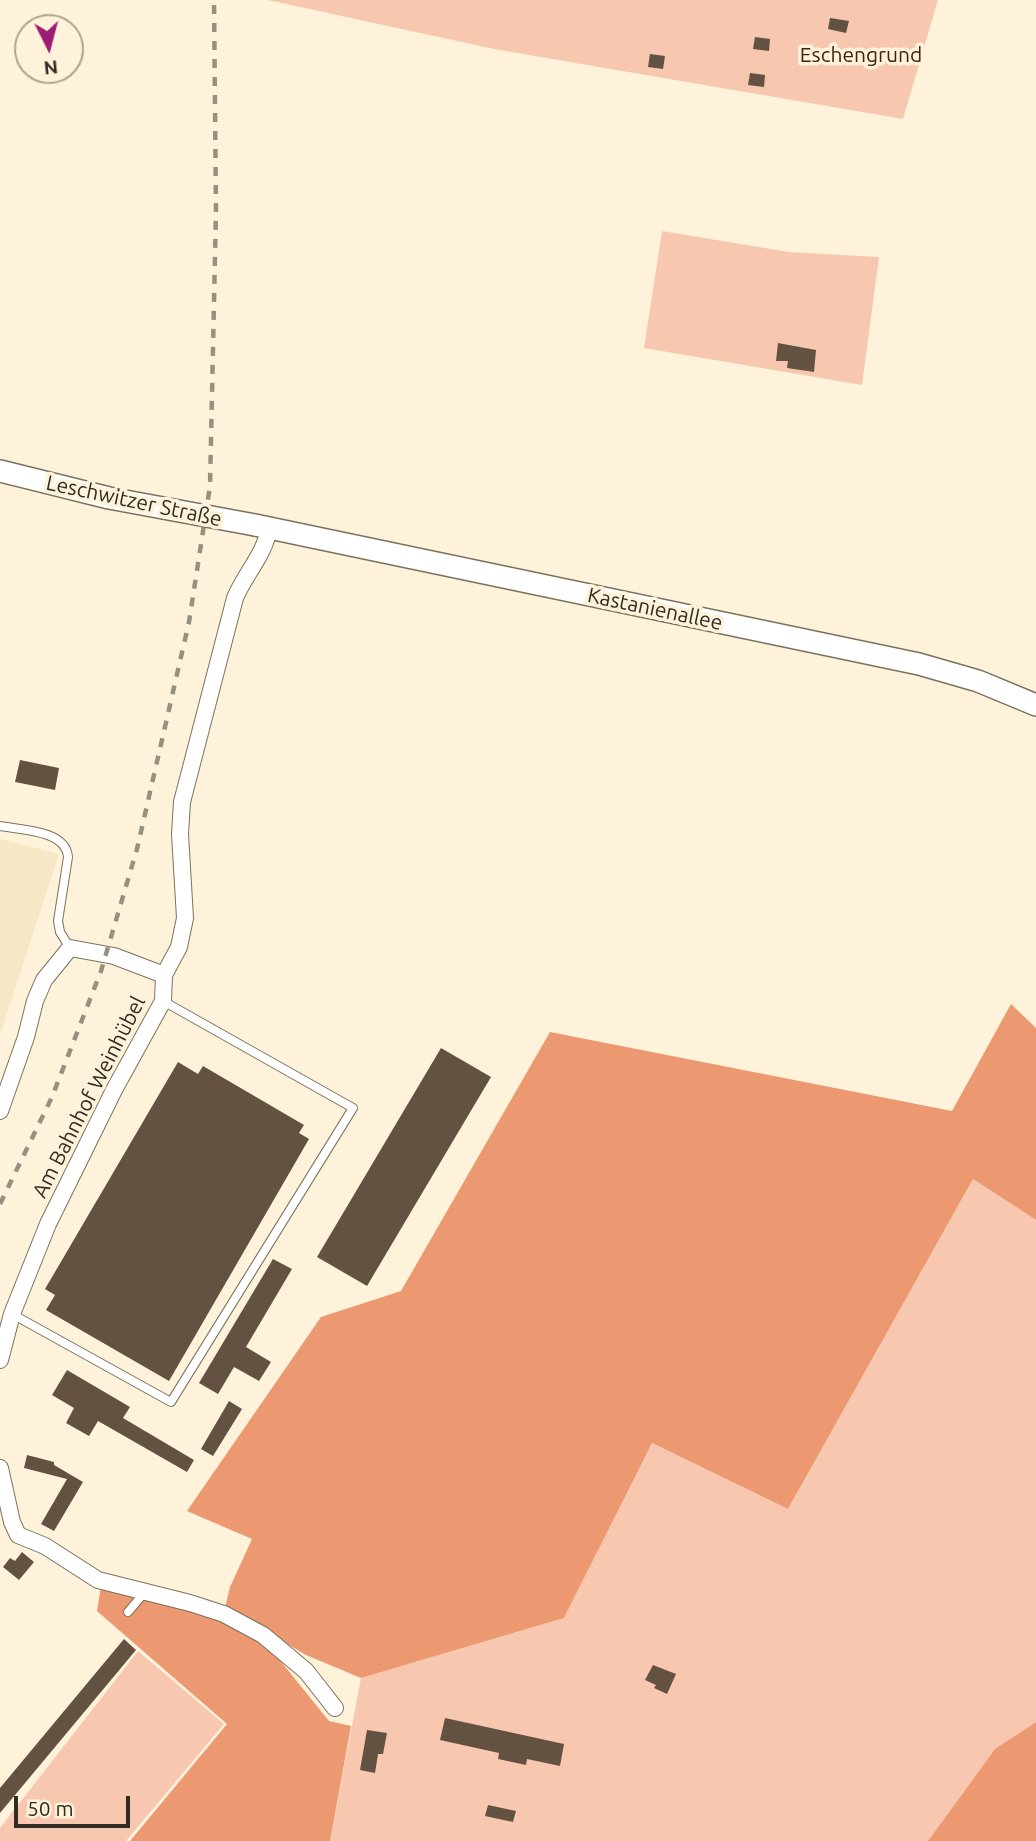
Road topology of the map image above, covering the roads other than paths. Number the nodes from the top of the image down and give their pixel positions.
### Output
1 (0, 471) edge
2 (262, 526) junction
3 (1036, 705) edge
4 (0, 826) edge
5 (71, 947) junction
6 (163, 975) junction
7 (163, 1001) junction
8 (0, 1111) edge
9 (12, 1314) junction
10 (0, 1360) edge
11 (0, 1468) edge
12 (145, 1592) junction
13 (128, 1612) dead end
14 (335, 1708) dead end

1 - 2 street, Leschwitzer Straße, bridge
2 - 3 street, Kastanienallee
2 - 6 street, Am Bahnhof Weinhübel
4 - 5 lane
5 - 6 street
5 - 8 street
6 - 7 street, Am Bahnhof Weinhübel
7 - 9 street, Am Bahnhof Weinhübel
7 - 9 lane
9 - 10 street, Am Bahnhof Weinhübel
11 - 12 street
12 - 13 lane
12 - 14 street

